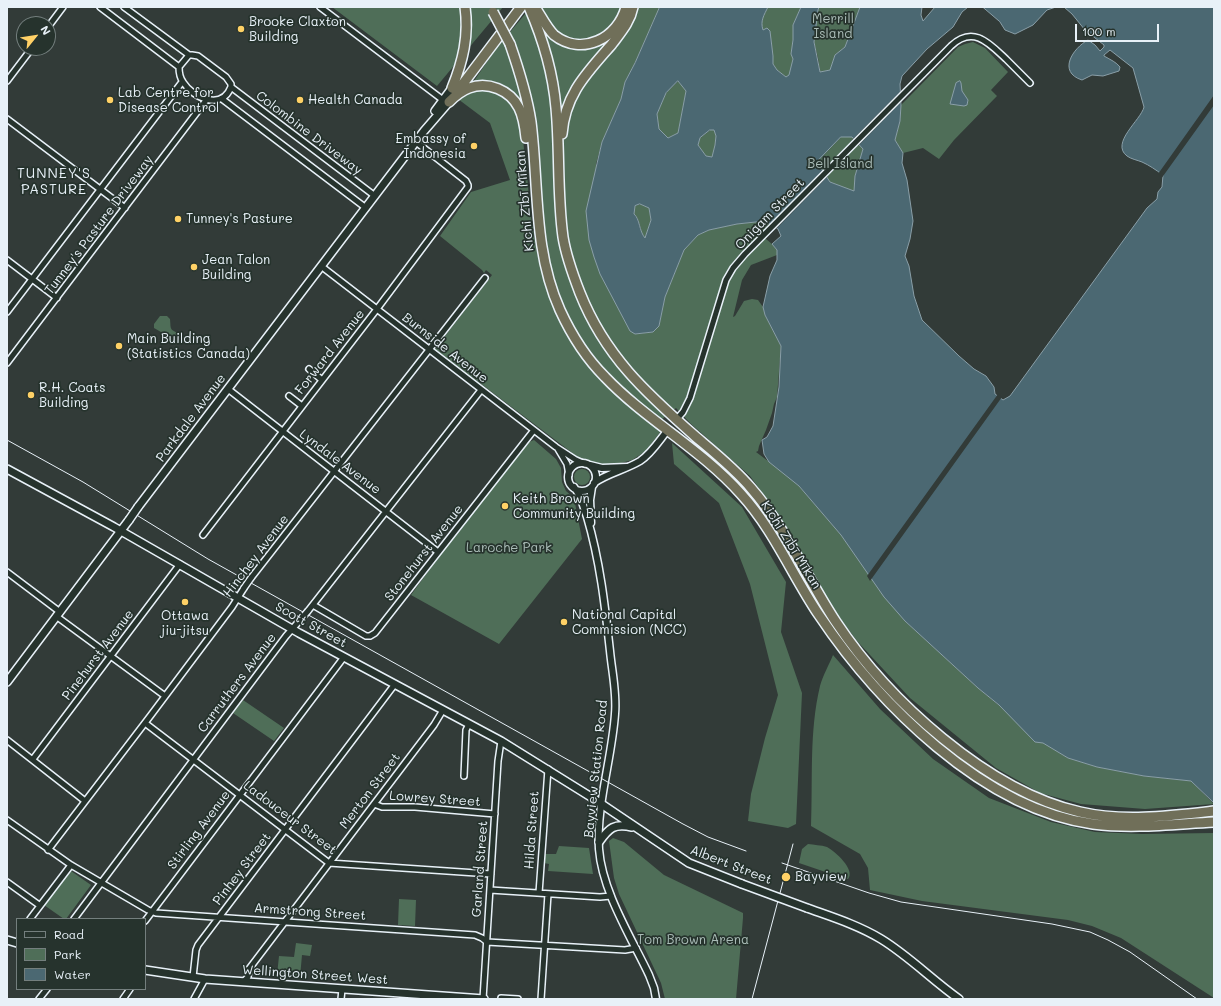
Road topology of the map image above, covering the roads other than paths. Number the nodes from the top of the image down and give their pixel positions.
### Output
1 (63, 7) edge
2 (100, 7) edge
3 (124, 7) edge
4 (320, 7) edge
5 (465, 7) edge
6 (514, 7) edge
7 (521, 7) edge
8 (626, 7) edge
9 (633, 7) edge
10 (533, 9) edge
11 (492, 10) edge
12 (56, 16) edge
13 (26, 56) edge
14 (189, 56) junction
15 (179, 67) junction
16 (7, 81) edge
17 (182, 82) junction
18 (1030, 83) dead end
19 (231, 87) junction
20 (452, 88) junction
21 (207, 99) junction
22 (222, 99) junction
23 (446, 101) junction
24 (7, 119) edge
25 (416, 142) junction
26 (100, 189) junction
27 (375, 196) junction
28 (560, 200) junction
29 (125, 208) junction
30 (366, 208) junction
31 (536, 210) junction
32 (7, 260) edge
33 (321, 266) junction
34 (485, 278) dead end
35 (32, 279) junction
36 (57, 298) junction
37 (377, 309) junction
38 (7, 312) edge
39 (429, 349) junction
40 (7, 363) edge
41 (309, 369) dead end
42 (322, 380) junction
43 (228, 390) junction
44 (481, 390) junction
45 (289, 396) dead end
46 (302, 406) junction
47 (676, 420) junction
48 (534, 430) junction
49 (283, 431) junction
50 (668, 431) junction
51 (556, 447) junction
52 (586, 464) junction
53 (628, 466) junction
54 (7, 469) edge
55 (335, 471) junction
56 (569, 475) junction
57 (593, 485) junction
58 (574, 487) junction
59 (386, 511) junction
60 (121, 531) junction
61 (591, 532) junction
62 (203, 535) dead end
63 (438, 552) junction
64 (180, 564) junction
65 (7, 572) edge
66 (237, 598) junction
67 (313, 605) junction
68 (58, 614) junction
69 (293, 629) junction
70 (111, 656) junction
71 (344, 657) junction
72 (7, 682) edge
73 (395, 684) junction
74 (165, 696) junction
75 (444, 710) junction
76 (145, 723) junction
77 (469, 724) junction
78 (7, 740) edge
79 (501, 741) junction
80 (33, 759) junction
81 (193, 759) junction
82 (548, 769) junction
83 (464, 776) dead end
84 (240, 794) junction
85 (85, 800) junction
86 (374, 804) junction
87 (602, 804) junction
88 (1213, 811) edge
89 (495, 814) junction
90 (7, 820) edge
91 (1214, 822) edge
92 (285, 830) junction
93 (638, 830) junction
94 (599, 842) junction
95 (48, 850) junction
96 (330, 863) junction
97 (71, 865) junction
98 (491, 874) junction
99 (7, 882) edge
100 (100, 882) junction
101 (490, 890) junction
102 (539, 893) junction
103 (548, 894) junction
104 (611, 896) junction
105 (39, 905) junction
106 (152, 912) junction
107 (218, 917) junction
108 (31, 918) edge
109 (75, 918) edge
110 (146, 920) edge
111 (284, 922) junction
112 (487, 942) junction
113 (545, 946) junction
114 (636, 948) junction
115 (146, 970) edge
116 (193, 977) junction
117 (205, 979) junction
118 (243, 982) junction
119 (342, 989) junction
120 (46, 990) edge
121 (129, 990) edge
122 (443, 997) edge
123 (501, 998) edge
124 (39, 999) edge
125 (123, 999) edge
126 (194, 999) edge
127 (341, 999) edge
128 (483, 999) edge
129 (518, 999) edge
130 (541, 999) edge
131 (656, 999) edge
132 (959, 999) edge

1 - 12 street
2 - 15 street
3 - 14 street
4 - 23 street
5 - 20 highway
6 - 20 highway
7 - 23 highway
8 - 10 highway
9 - 28 highway
10 - 28 highway, Kichi Zībī Mīkan
11 - 31 highway, Kichi Zībī Mīkan, bridge
13 - 16 street
14 - 15 street
14 - 19 street
15 - 17 street
17 - 21 street
17 - 26 street, Tunney's Pasture Driveway
18 - 47 street, Onigam Street
19 - 22 street
19 - 27 street, Colombine Driveway
20 - 23 main road, Parkdale Avenue
21 - 22 street
21 - 29 street, Tunney's Pasture Driveway
22 - 30 street, Colombine Driveway
23 - 25 main road, Parkdale Avenue
23 - 31 highway
24 - 26 street
25 - 27 main road, Parkdale Avenue
25 - 37 street, Forward Avenue
26 - 29 street
26 - 35 street, Tunney's Pasture Driveway
27 - 30 main road, Parkdale Avenue
28 - 47 highway, Kichi Zībī Mīkan
29 - 36 street, Tunney's Pasture Driveway
30 - 33 main road, Parkdale Avenue
31 - 50 highway, Kichi Zībī Mīkan
32 - 35 street
33 - 37 street, Burnside Avenue
33 - 43 main road, Parkdale Avenue
34 - 39 street, Hinchey Avenue
35 - 36 street
35 - 38 street, Tunney's Pasture Driveway
36 - 40 street, Tunney's Pasture Driveway
37 - 39 street, Burnside Avenue
37 - 42 street, Forward Avenue
39 - 44 street, Burnside Avenue
39 - 55 street, Hinchey Avenue
41 - 42 street
42 - 46 street, Forward Avenue
43 - 49 street, Lyndale Avenue
43 - 60 main road, Parkdale Avenue, bridge
44 - 48 street, Burnside Avenue
44 - 59 street, Carruthers Avenue
45 - 46 street
46 - 49 street, Forward Avenue
47 - 50 highway
47 - 88 highway, Kichi Zībī Mīkan
48 - 51 street, Burnside Avenue
48 - 63 street, Stonehurst Avenue
49 - 55 street, Lyndale Avenue
49 - 62 street, Forward Avenue
50 - 53 street
50 - 91 highway, Kichi Zībī Mīkan
51 - 52 street, Burnside Avenue
51 - 56 street, Burnside Avenue
52 - 53 street
52 - 56 street
52 - 57 street
53 - 57 street
54 - 60 main road, Scott Street
55 - 59 street, Lyndale Avenue
55 - 66 street, Hinchey Avenue, bridge
56 - 58 street
57 - 58 street
57 - 61 street, Bayview Station Road
58 - 61 street, Bayview Station Road
59 - 63 street, Lyndale Avenue
59 - 67 street, Carruthers Avenue
60 - 64 main road, Scott Street
60 - 68 main road, Parkdale Avenue
61 - 87 street, Bayview Station Road
63 - 67 street, Stonehurst Avenue
64 - 66 main road, Scott Street
64 - 70 street, Pinehurst Avenue
65 - 68 street
66 - 69 main road, Scott Street
66 - 74 street, Hinchey Avenue
67 - 69 street, Carruthers Avenue, bridge
68 - 70 street
68 - 72 main road, Parkdale Avenue
69 - 71 main road, Scott Street
69 - 81 street, Carruthers Avenue
70 - 74 street
70 - 80 street, Pinehurst Avenue
71 - 73 main road, Scott Street
71 - 84 street, Stirling Avenue
73 - 75 main road, Scott Street
73 - 92 street, Pinhey Street
74 - 76 street, Hinchey Avenue
75 - 77 main road, Scott Street
75 - 86 street, Merton Street
76 - 81 street, Ladouceur Street
76 - 85 street, Hinchey Avenue
77 - 79 main road, Scott Street
77 - 83 street
78 - 80 street
79 - 82 main road, Scott Street
79 - 89 street, Garland Street
80 - 85 street
81 - 84 street, Ladouceur Street
81 - 100 street, Carruthers Avenue
82 - 87 main road, Scott Street
82 - 102 street, Hilda Street
84 - 92 street, Ladouceur Street
84 - 106 street, Stirling Avenue
85 - 95 street, Hinchey Avenue
86 - 89 street, Lowrey Street
86 - 96 street, Merton Street
87 - 93 main road, Albert Street
87 - 94 street, Bayview Station Road
89 - 98 street, Garland Street
90 - 95 street, Armstrong Street
92 - 96 street, Ladouceur Street
92 - 107 street, Pinhey Street
93 - 94 main road
93 - 132 main road, Albert Street, bridge
94 - 104 street, Bayview Station Road
95 - 97 street, Armstrong Street
96 - 98 street, Ladouceur Street
96 - 111 street, Merton Street
97 - 100 street, Armstrong Street
97 - 105 street
98 - 101 street, Garland Street
99 - 105 street
100 - 106 street, Armstrong Street
100 - 109 street, Carruthers Avenue
101 - 102 street
101 - 112 street, Garland Street
102 - 103 street
103 - 104 street
103 - 113 street
104 - 114 street, Bayview Station Road
105 - 108 street
106 - 107 street, Armstrong Street
106 - 110 street, Stirling Avenue
107 - 111 street, Armstrong Street
107 - 116 street, Pinhey Street
111 - 112 street, Armstrong Street
111 - 118 street, Merton Street
112 - 113 street, Armstrong Street
112 - 128 street, Garland Street
113 - 114 street, Armstrong Street
113 - 130 street
114 - 131 street, Bayview Station Road
115 - 116 main road, Wellington Street West
116 - 117 main road, Wellington Street West
117 - 118 main road, Wellington Street West
117 - 126 street
118 - 119 main road, Wellington Street West
119 - 122 main road, Wellington Street West
119 - 127 street
120 - 124 street
121 - 125 street
122 - 128 main road, Wellington Street West
123 - 129 street

